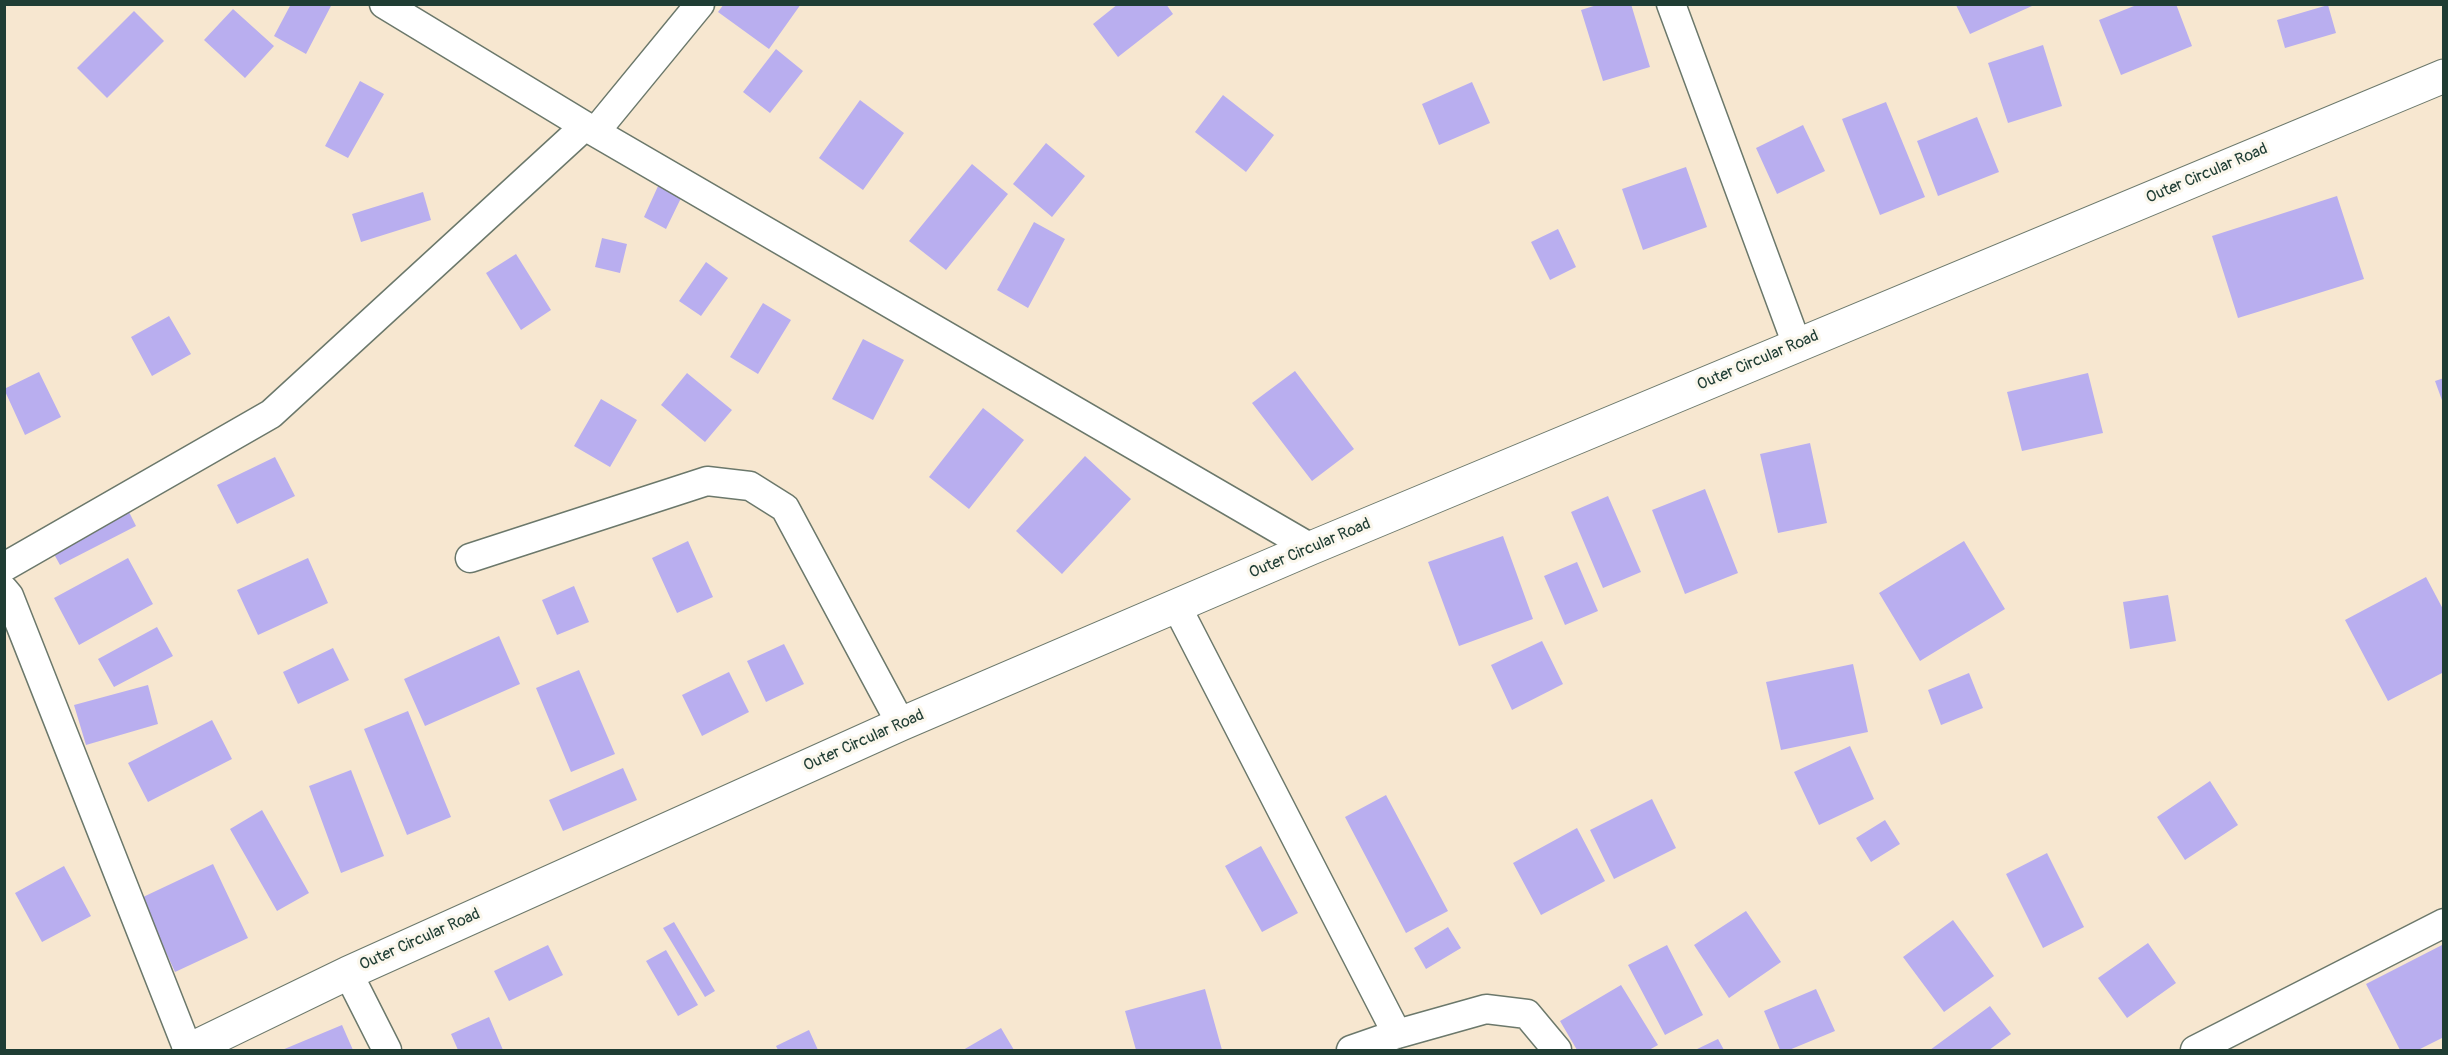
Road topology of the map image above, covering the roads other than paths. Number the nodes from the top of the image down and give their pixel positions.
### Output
1 (384, 4) edge
2 (700, 4) edge
3 (1671, 4) edge
4 (2444, 76) edge
5 (590, 129) junction
6 (1797, 345) junction
7 (1311, 548) junction
8 (470, 558) dead end
9 (4, 567) edge
10 (4, 591) edge
11 (1177, 607) junction
12 (901, 724) junction
13 (2444, 923) edge
14 (348, 973) junction
15 (1397, 1034) junction
16 (188, 1050) edge
17 (387, 1050) edge
18 (1351, 1050) edge
19 (1557, 1050) edge
20 (2195, 1050) edge

1 - 5 street
2 - 5 street
3 - 6 street
4 - 6 street, Outer Circular Road
5 - 7 street
5 - 9 street
6 - 7 street, Outer Circular Road
7 - 11 street, Outer Circular Road
8 - 12 street
10 - 16 street
11 - 12 street, Outer Circular Road
11 - 15 street
12 - 14 street, Outer Circular Road
13 - 20 street
14 - 16 street, Outer Circular Road
14 - 17 street
15 - 18 street
15 - 19 street

